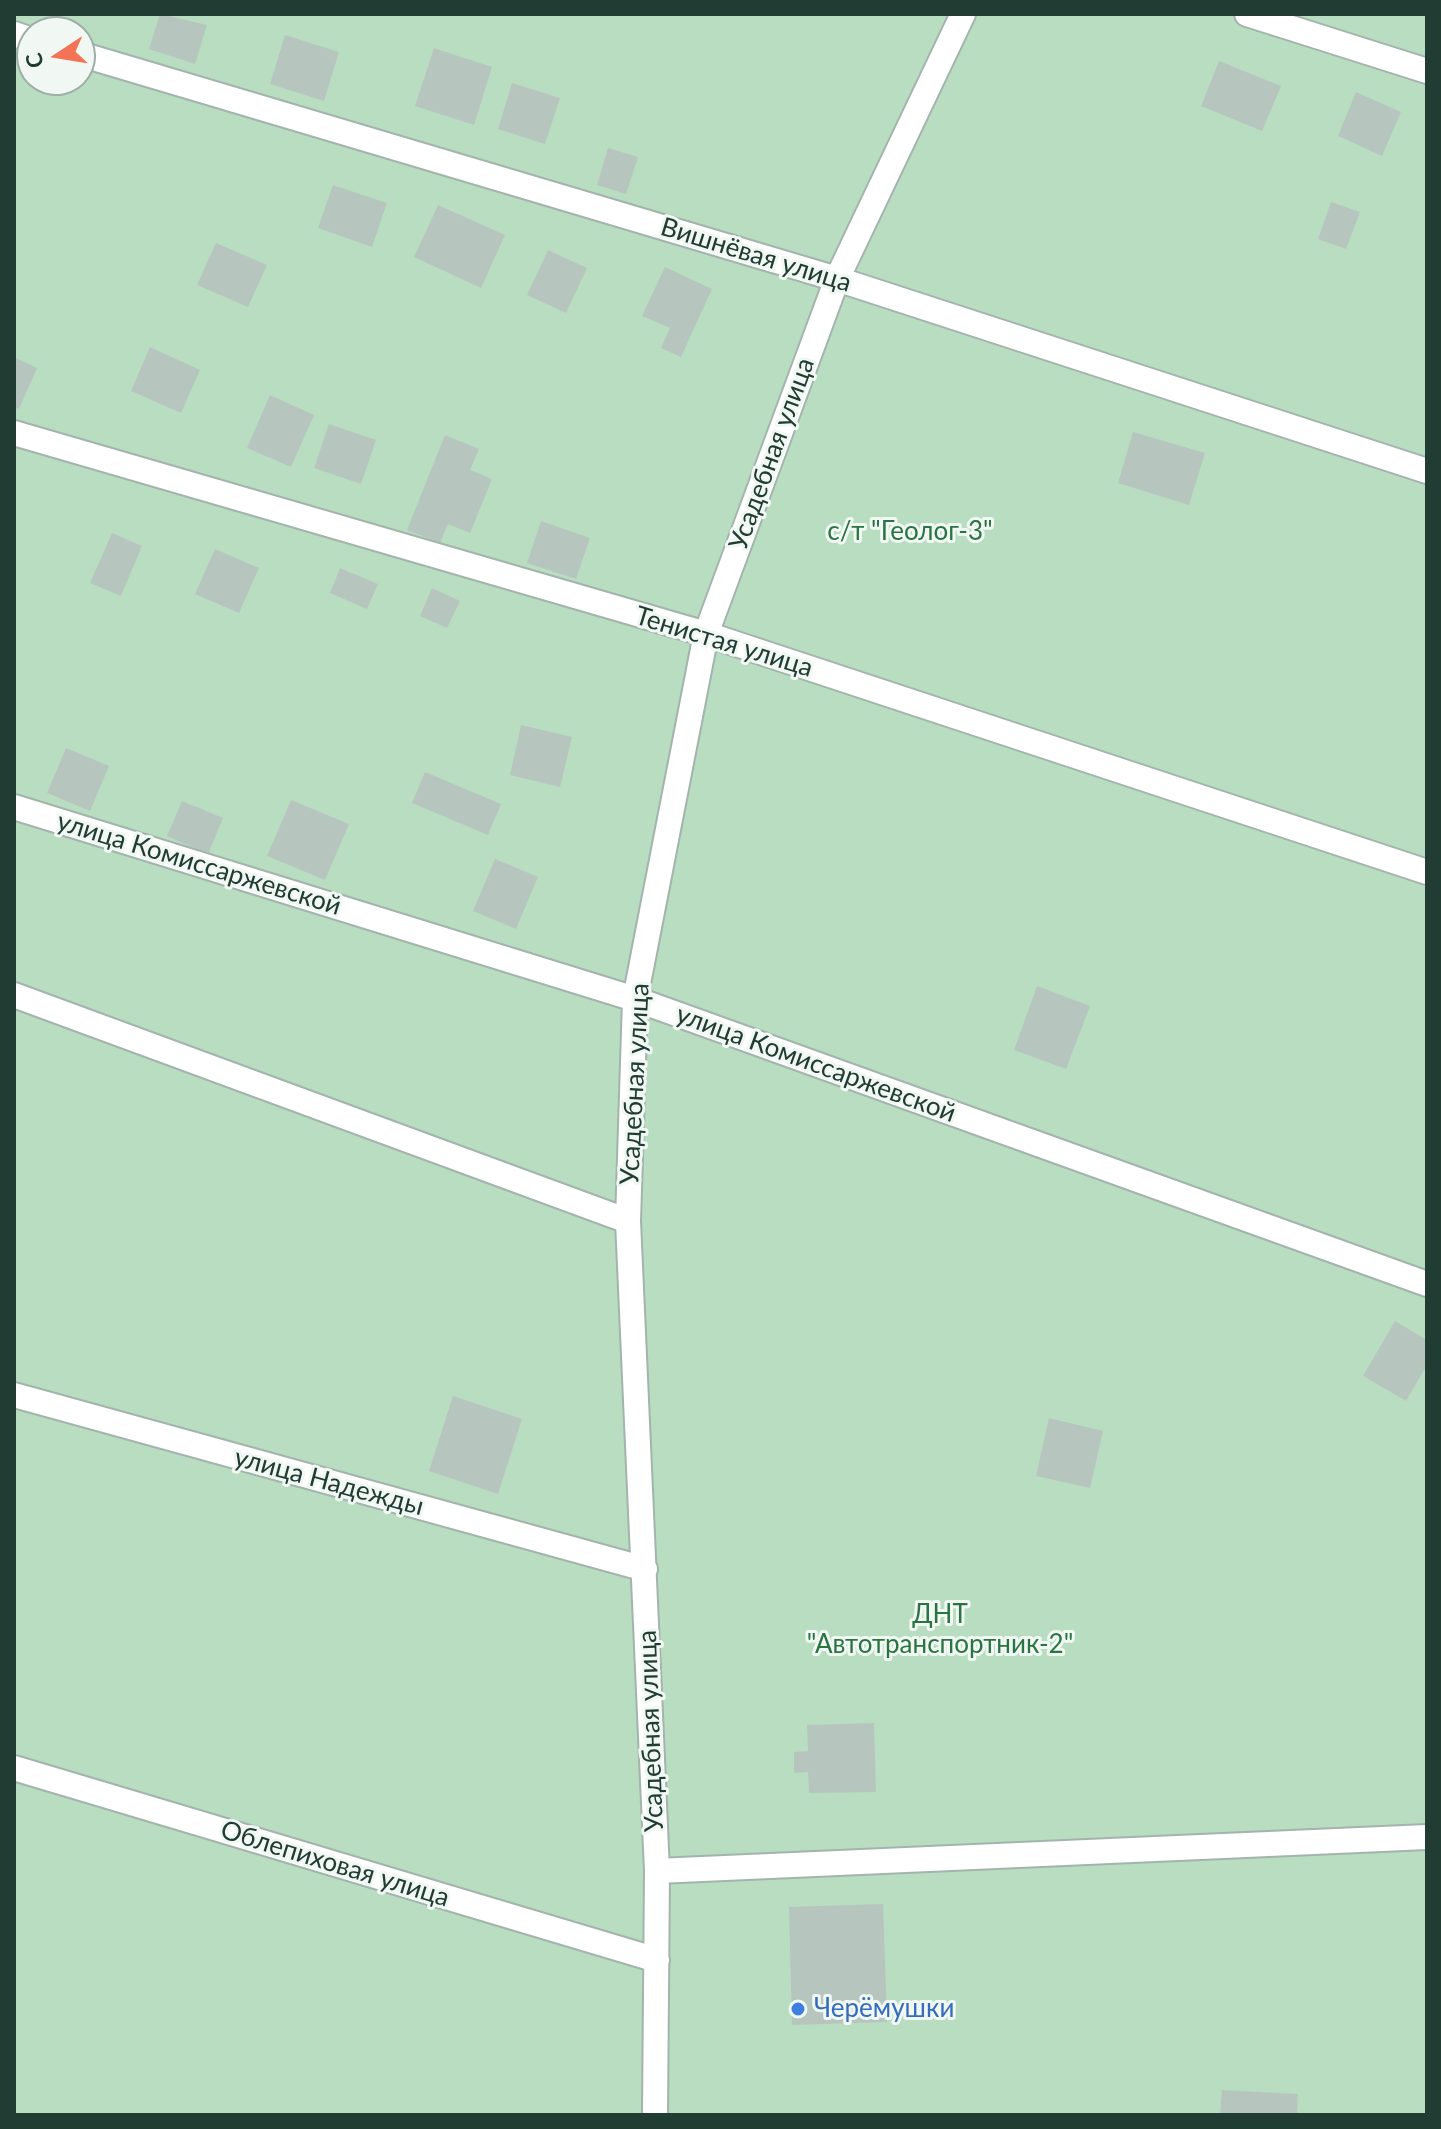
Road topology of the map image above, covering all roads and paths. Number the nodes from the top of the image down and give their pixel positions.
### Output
1 (963, 14) edge
2 (1247, 14) edge
3 (96, 59) edge
4 (1427, 71) edge
5 (837, 279) junction
6 (14, 433) edge
7 (1427, 471) edge
8 (706, 634) junction
9 (14, 807) edge
10 (1427, 872) edge
11 (14, 995) edge
12 (635, 999) junction
13 (628, 1221) junction
14 (1427, 1284) edge
15 (14, 1395) edge
16 (645, 1569) junction
17 (14, 1768) edge
18 (1427, 1837) edge
19 (657, 1871) junction
20 (657, 1960) junction
21 (655, 2115) edge

1 - 5 street, Усадебная улица
2 - 4 street
3 - 5 street, Вишнёвая улица
5 - 7 street, Вишнёвая улица
5 - 8 street, Усадебная улица
6 - 8 street, Тенистая улица
8 - 10 street, Тенистая улица
8 - 12 street, Усадебная улица
9 - 12 street, улица Комиссаржевской
11 - 13 street
12 - 13 street, Усадебная улица
12 - 14 street, улица Комиссаржевской
13 - 16 street, Усадебная улица
15 - 16 street, улица Надежды
16 - 19 street, Усадебная улица
17 - 20 street, Облепиховая улица
18 - 19 street
19 - 20 street, Усадебная улица
20 - 21 street, Усадебная улица

